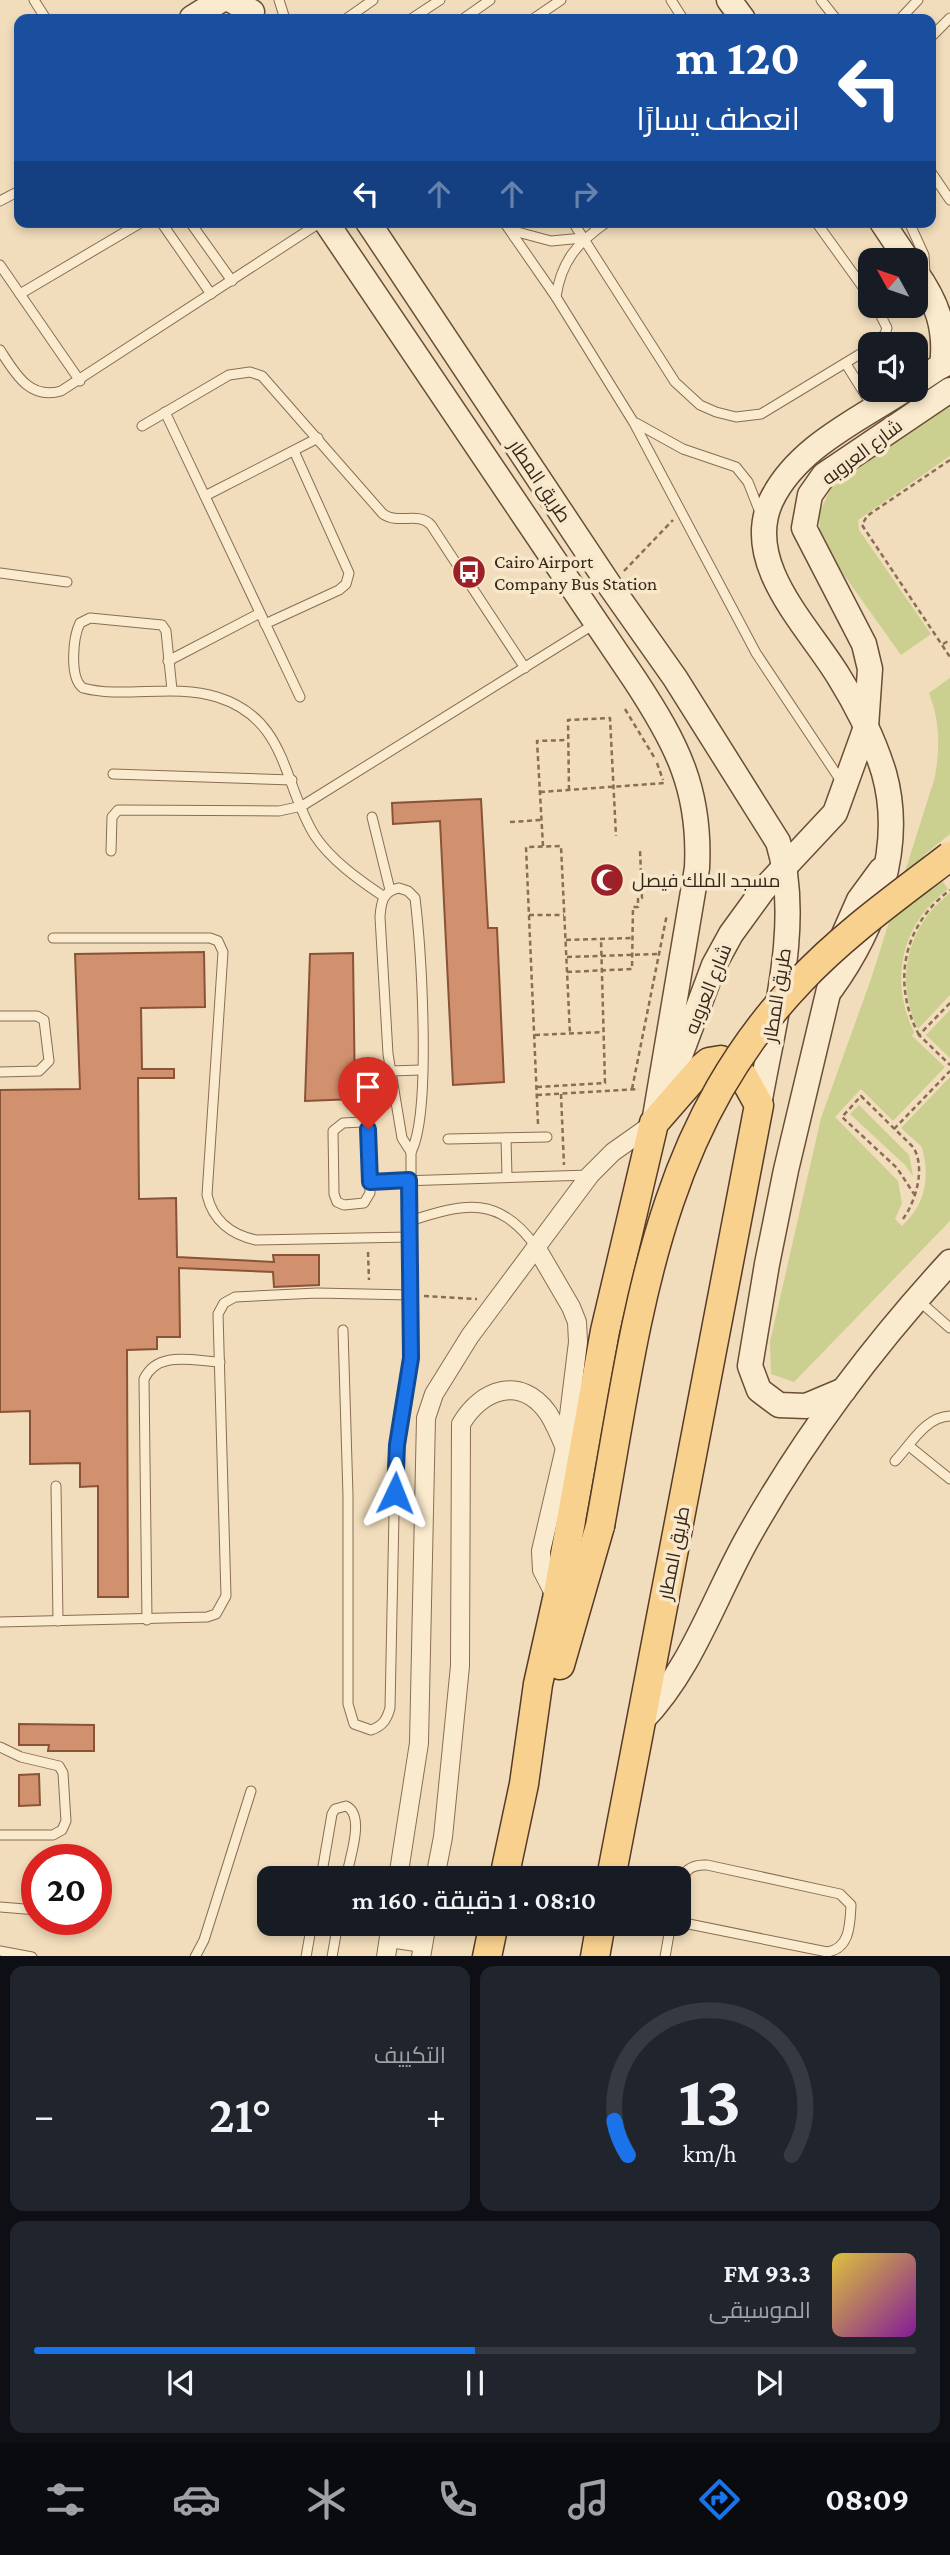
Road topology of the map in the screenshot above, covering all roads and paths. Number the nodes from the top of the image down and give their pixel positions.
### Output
1 (221, 0) edge
2 (231, 0) edge
3 (291, 0) edge
4 (373, 0) edge
5 (440, 0) edge
6 (561, 0) edge
7 (821, 0) edge
8 (918, 0) edge
9 (486, 1) edge
10 (280, 3) edge
11 (252, 11) edge
12 (189, 14) edge
13 (353, 14) edge
14 (419, 14) edge
15 (469, 14) edge
16 (540, 14) edge
17 (832, 14) edge
18 (905, 14) edge
19 (950, 18) edge
20 (936, 32) edge
21 (936, 179) edge
22 (950, 200) edge
23 (132, 228) edge
24 (165, 228) edge
25 (194, 228) edge
26 (314, 228) edge
27 (327, 228) edge
28 (372, 228) edge
29 (508, 228) edge
30 (513, 228) edge
31 (577, 228) edge
32 (598, 228) edge
33 (820, 228) edge
34 (886, 228) edge
35 (912, 228) edge
36 (583, 238) junction
37 (899, 248) edge
38 (920, 248) edge
39 (0, 265) edge
40 (858, 280) edge
41 (232, 281) junction
42 (20, 294) junction
43 (211, 294) junction
44 (928, 295) edge
45 (556, 297) junction
46 (0, 350) edge
47 (858, 356) edge
48 (946, 363) edge
49 (846, 364) junction
50 (928, 375) edge
51 (80, 381) junction
52 (950, 390) edge
53 (886, 402) edge
54 (874, 410) junction
55 (165, 412) junction
56 (634, 423) junction
57 (142, 426) dead end
58 (318, 438) junction
59 (294, 451) junction
60 (950, 460) edge
61 (205, 496) junction
62 (681, 510) junction
63 (764, 524) junction
64 (0, 573) edge
65 (67, 582) dead end
66 (609, 585) junction
67 (582, 599) junction
68 (260, 612) junction
69 (597, 622) junction
70 (265, 624) junction
71 (950, 639) edge
72 (943, 645) junction
73 (950, 657) edge
74 (662, 660) junction
75 (169, 661) junction
76 (525, 668) junction
77 (635, 680) junction
78 (172, 690) junction
79 (300, 697) dead end
80 (625, 709) dead end
81 (866, 727) junction
82 (568, 740) junction
83 (113, 774) dead end
84 (292, 780) junction
85 (665, 783) junction
86 (613, 787) junction
87 (846, 789) junction
88 (569, 790) junction
89 (540, 792) junction
90 (667, 792) dead end
91 (302, 806) junction
92 (372, 817) dead end
93 (541, 820) junction
94 (510, 822) dead end
95 (616, 836) dead end
96 (543, 846) junction
97 (640, 850) dead end
98 (111, 851) dead end
99 (950, 856) edge
100 (785, 864) junction
101 (950, 890) edge
102 (387, 893) junction
103 (668, 908) dead end
104 (529, 915) junction
105 (565, 915) junction
106 (53, 938) dead end
107 (632, 938) junction
108 (601, 939) junction
109 (566, 940) junction
110 (632, 953) junction
111 (601, 955) junction
112 (671, 956) junction
113 (566, 957) junction
114 (602, 970) junction
115 (567, 972) junction
116 (950, 1003) edge
117 (0, 1016) edge
118 (603, 1032) junction
119 (570, 1034) junction
120 (535, 1035) junction
121 (919, 1035) junction
122 (950, 1065) edge
123 (421, 1070) junction
124 (950, 1070) edge
125 (390, 1071) junction
126 (0, 1072) edge
127 (537, 1087) junction
128 (660, 1087) junction
129 (632, 1089) junction
130 (561, 1093) junction
131 (537, 1095) junction
132 (759, 1105) junction
133 (654, 1123) junction
134 (894, 1129) junction
135 (543, 1137) joint
136 (506, 1138) junction
137 (448, 1139) dead end
138 (411, 1152) junction
139 (565, 1175) junction
140 (590, 1175) junction
141 (507, 1177) junction
142 (409, 1180) junction
143 (370, 1182) junction
144 (914, 1194) junction
145 (903, 1219) dead end
146 (410, 1221) junction
147 (410, 1237) junction
148 (368, 1239) junction
149 (536, 1248) junction
150 (950, 1262) edge
151 (369, 1294) junction
152 (411, 1295) junction
153 (917, 1299) junction
154 (493, 1306) junction
155 (950, 1328) edge
156 (342, 1330) dead end
157 (220, 1362) junction
158 (844, 1390) junction
159 (950, 1416) edge
160 (909, 1446) junction
161 (565, 1448) junction
162 (895, 1461) dead end
163 (950, 1479) edge
164 (56, 1486) dead end
165 (556, 1599) junction
166 (147, 1620) junction
167 (58, 1621) junction
168 (0, 1622) edge
169 (642, 1720) junction
170 (0, 1747) edge
171 (524, 1784) junction
172 (251, 1791) dead end
173 (0, 1835) edge
174 (323, 1866) edge
175 (348, 1866) edge
176 (400, 1866) edge
177 (437, 1866) edge
178 (507, 1866) edge
179 (613, 1866) edge
180 (691, 1868) edge
181 (0, 1907) edge
182 (21, 1909) edge
183 (691, 1924) edge
184 (310, 1936) edge
185 (336, 1936) edge
186 (389, 1936) edge
187 (398, 1936) edge
188 (491, 1936) edge
189 (598, 1936) edge
190 (668, 1936) edge
191 (422, 1950) edge
192 (0, 1951) edge
193 (32, 1956) edge
194 (195, 1956) edge
195 (306, 1956) edge
196 (332, 1956) edge
197 (386, 1956) edge
198 (487, 1956) edge
199 (594, 1956) edge
200 (664, 1956) edge

1 - 12 main road
2 - 11 main road
3 - 10 lane
4 - 13 lane
5 - 14 lane
6 - 16 lane
7 - 17 lane
8 - 18 lane
9 - 15 lane
19 - 20 lane
21 - 22 lane
23 - 42 lane
24 - 43 lane
25 - 41 lane
26 - 41 lane
27 - 67 main road, طريق المطار
28 - 66 main road, طريق المطار
29 - 45 lane
30 - 36 lane
31 - 36 lane
32 - 36 lane
33 - 40 lane
34 - 37 main road
35 - 38 lane
36 - 45 lane
36 - 49 lane
39 - 42 lane
41 - 43 lane
42 - 51 lane
43 - 51 lane
44 - 48 main road
45 - 56 lane
46 - 51 lane
47 - 49 lane
48 - 50 main road
49 - 54 lane
52 - 81 main road, شارع العروبه
53 - 54 main road, شارع العروبه
54 - 63 main road, شارع العروبه
55 - 57 lane
55 - 58 lane
55 - 61 lane
56 - 62 lane
56 - 63 lane
58 - 59 lane
58 - 76 lane
59 - 61 lane
59 - 70 lane
60 - 72 path
61 - 68 lane
62 - 66 path
62 - 87 lane
63 - 81 main road
64 - 65 lane
66 - 67 main road
66 - 74 main road, طريق المطار
67 - 69 main road, طريق المطار
68 - 70 lane
68 - 75 lane
69 - 76 lane
69 - 77 main road, طريق المطار
70 - 79 lane
71 - 72 path
72 - 73 path
74 - 77 main road
74 - 100 main road, طريق المطار
75 - 78 lane
75 - 78 lane
76 - 91 lane
77 - 112 main road, طريق المطار
78 - 84 lane
80 - 85 path
81 - 87 main road, شارع العروبه
81 - 158 main road
82 - 86 path
82 - 88 path
82 - 89 path
83 - 84 lane
84 - 91 lane
85 - 86 path
85 - 90 path
86 - 88 path
86 - 95 path
87 - 100 main road, شارع العروبه
88 - 89 path
89 - 93 path
91 - 98 lane
91 - 102 lane
92 - 102 lane
93 - 94 path
93 - 96 path
96 - 104 path
96 - 105 path
97 - 107 path
99 - 171 main road, bridge
100 - 132 main road, طريق المطار
100 - 133 main road, شارع العروبه
101 - 121 path
102 - 123 lane
102 - 125 lane
103 - 112 path
104 - 105 path
104 - 120 path
105 - 109 path
106 - 148 lane
107 - 108 path
107 - 110 path
108 - 109 path
108 - 111 path
109 - 113 path
110 - 111 path
110 - 112 path
110 - 114 path
111 - 113 path
111 - 114 path
112 - 128 main road, طريق المطار
112 - 129 path
113 - 115 path
114 - 115 path
114 - 118 path
115 - 119 path
116 - 121 path
117 - 126 lane
118 - 119 path
118 - 127 path
119 - 120 path
120 - 127 path
121 - 122 path
123 - 125 lane
123 - 138 lane
124 - 134 path
125 - 138 lane
127 - 131 path
128 - 129 path
128 - 133 main road, طريق المطار
129 - 130 path
130 - 131 path
130 - 139 path
131 - 135 path
132 - 133 main road
132 - 169 main road, طريق المطار
133 - 140 street
133 - 165 main road, طريق المطار
134 - 144 path
134 - 144 path
135 - 136 lane
136 - 137 lane
136 - 141 lane
138 - 142 lane
139 - 140 lane
139 - 141 lane
140 - 149 street
141 - 142 lane
142 - 143 lane
142 - 146 lane
143 - 143 lane
144 - 145 path
146 - 147 lane
146 - 149 lane
147 - 148 lane
147 - 152 lane
148 - 151 path
149 - 154 street
149 - 161 street
150 - 153 main road
151 - 152 lane
151 - 157 lane
152 - 154 path
152 - 156 lane
153 - 155 lane
153 - 158 main road
154 - 176 street
157 - 166 lane
157 - 166 lane
158 - 169 main road
159 - 160 lane
160 - 162 lane
160 - 163 lane
161 - 165 street
161 - 177 street
164 - 167 lane
165 - 171 main road, طريق المطار
166 - 167 lane
167 - 168 lane
169 - 179 main road, طريق المطار
170 - 173 lane
171 - 178 main road, طريق المطار
172 - 194 lane
174 - 175 lane
180 - 183 lane
181 - 182 lane
184 - 195 lane
185 - 196 lane
186 - 197 street
187 - 191 street
188 - 198 main road
189 - 199 main road
190 - 200 lane
192 - 193 lane

